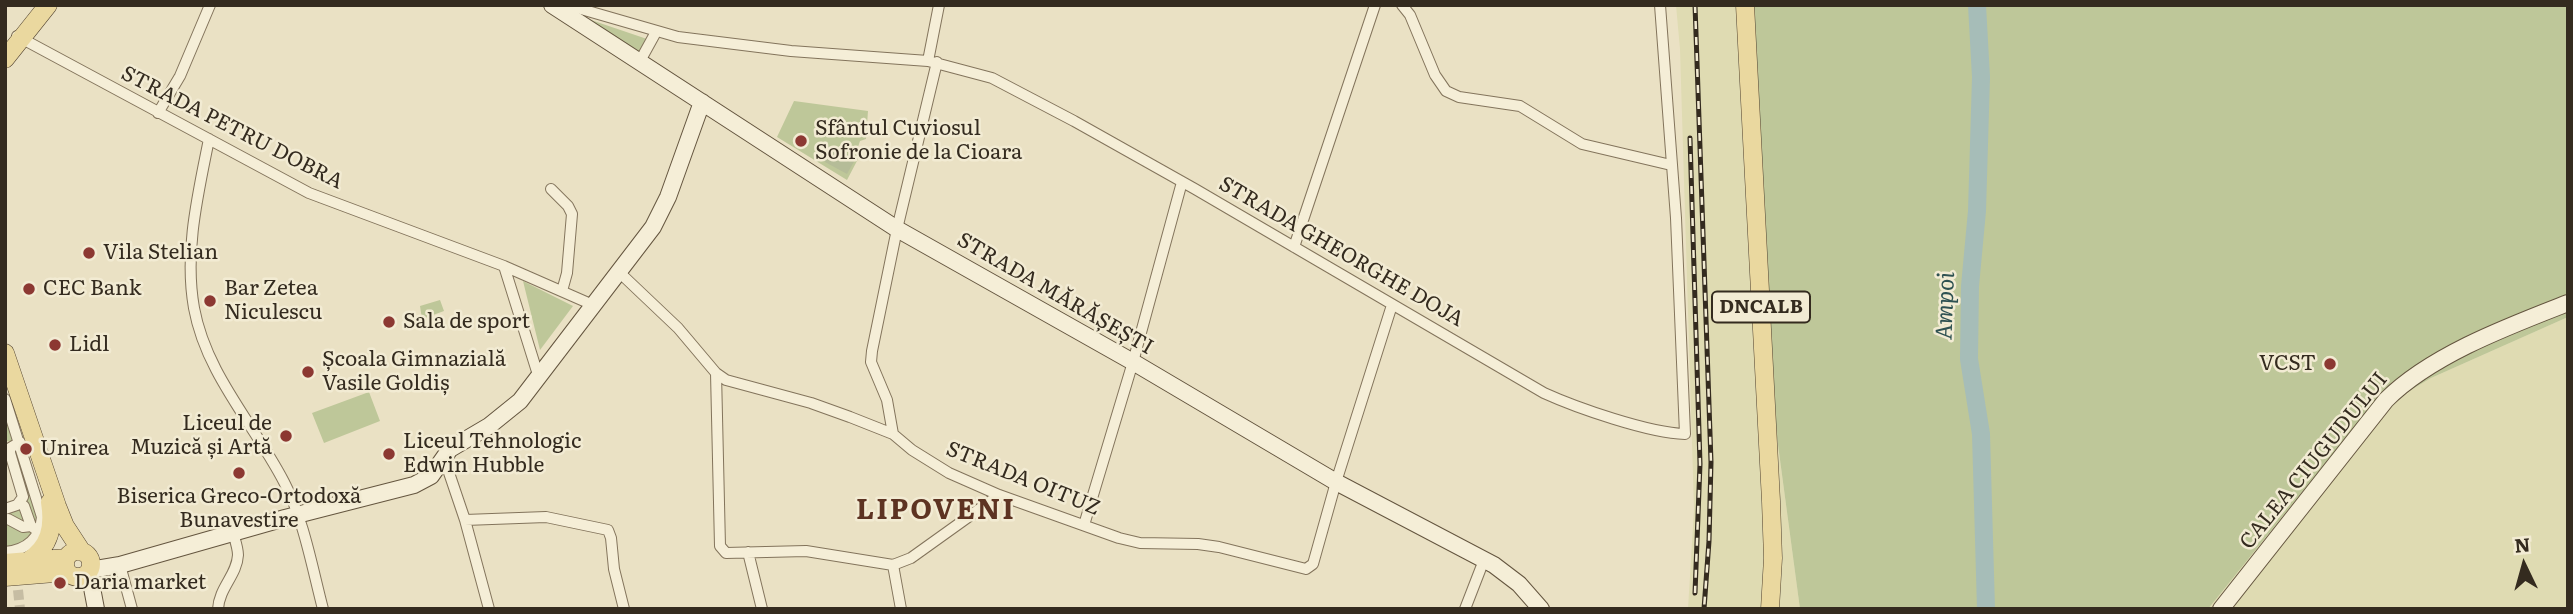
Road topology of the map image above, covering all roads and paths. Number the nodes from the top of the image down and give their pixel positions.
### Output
1 (39, 5) edge
2 (48, 5) edge
3 (210, 5) edge
4 (552, 5) edge
5 (567, 5) edge
6 (939, 5) edge
7 (1375, 5) edge
8 (1402, 5) edge
9 (1660, 5) edge
10 (1745, 5) edge
11 (656, 32) junction
12 (13, 40) edge
13 (5, 59) edge
14 (640, 61) junction
15 (933, 62) junction
16 (702, 102) junction
17 (159, 113) junction
18 (209, 139) junction
19 (1671, 165) junction
20 (1182, 182) junction
21 (551, 190) dead end
22 (897, 229) junction
23 (1294, 247) junction
24 (504, 266) junction
25 (619, 272) junction
26 (562, 291) junction
27 (2568, 303) edge
28 (593, 305) junction
29 (1392, 305) junction
30 (5, 353) edge
31 (1133, 362) junction
32 (716, 373) junction
33 (539, 378) junction
34 (6, 404) edge
35 (893, 435) junction
36 (20, 442) junction
37 (443, 458) junction
38 (44, 468) junction
39 (1336, 482) junction
40 (999, 495) junction
41 (24, 506) dead end
42 (7, 514) edge
43 (297, 515) junction
44 (465, 520) junction
45 (1084, 525) junction
46 (35, 529) junction
47 (233, 533) junction
48 (5, 552) edge
49 (748, 552) junction
50 (1484, 560) junction
51 (77, 565) junction
52 (893, 565) junction
53 (114, 566) junction
54 (14, 574) edge
55 (93, 599) edge
56 (132, 609) edge
57 (218, 609) edge
58 (323, 609) edge
59 (489, 609) edge
60 (625, 609) edge
61 (762, 609) edge
62 (901, 609) edge
63 (1465, 609) edge
64 (1542, 609) edge
65 (1770, 609) edge
66 (2221, 609) edge

1 - 12 main road
2 - 12 main road
3 - 17 street
4 - 14 street, STRADA MĂRĂȘEȘTI
5 - 11 street, STRADA GHEORGHE DOJA
6 - 15 street
7 - 23 street
8 - 19 street
9 - 19 street, STRADA GHEORGHE DOJA
10 - 65 main road, DNCALB
11 - 14 street
11 - 15 street, STRADA GHEORGHE DOJA
12 - 13 main road
12 - 17 street, STRADA PETRU DOBRA
14 - 16 street, STRADA MĂRĂȘEȘTI
15 - 20 street, STRADA GHEORGHE DOJA
15 - 22 street
16 - 22 street, STRADA MĂRĂȘEȘTI
16 - 25 street
17 - 18 street, STRADA PETRU DOBRA
18 - 24 street, STRADA PETRU DOBRA
18 - 43 street
19 - 29 street, STRADA GHEORGHE DOJA
20 - 23 street, STRADA GHEORGHE DOJA
20 - 31 street
21 - 26 street
22 - 31 street, STRADA MĂRĂȘEȘTI
22 - 35 street
23 - 29 street, STRADA GHEORGHE DOJA
24 - 26 street, STRADA PETRU DOBRA
24 - 33 street
25 - 28 street
25 - 32 street
26 - 28 street, STRADA PETRU DOBRA
27 - 66 street, CALEA CIUGUDULUI
28 - 33 street
29 - 39 street
30 - 38 main road
31 - 39 street, STRADA MĂRĂȘEȘTI
31 - 45 street
32 - 35 street, STRADA OITUZ
32 - 49 street
33 - 37 street
34 - 36 street
35 - 40 street, STRADA OITUZ
36 - 42 street
36 - 46 street
37 - 43 street
37 - 44 street
38 - 51 main road
38 - 54 main road
39 - 45 street, STRADA OITUZ
39 - 50 street, STRADA MĂRĂȘEȘTI
40 - 45 street, STRADA OITUZ
40 - 52 street
41 - 46 street
42 - 46 street
43 - 47 street
43 - 58 street
44 - 59 street
44 - 60 street
46 - 48 street
47 - 53 street
47 - 57 street
49 - 52 street
49 - 61 street
50 - 63 street
50 - 64 street, STRADA MĂRĂȘEȘTI
51 - 53 street
51 - 54 main road
51 - 55 street
52 - 62 street
53 - 55 street
53 - 56 street

